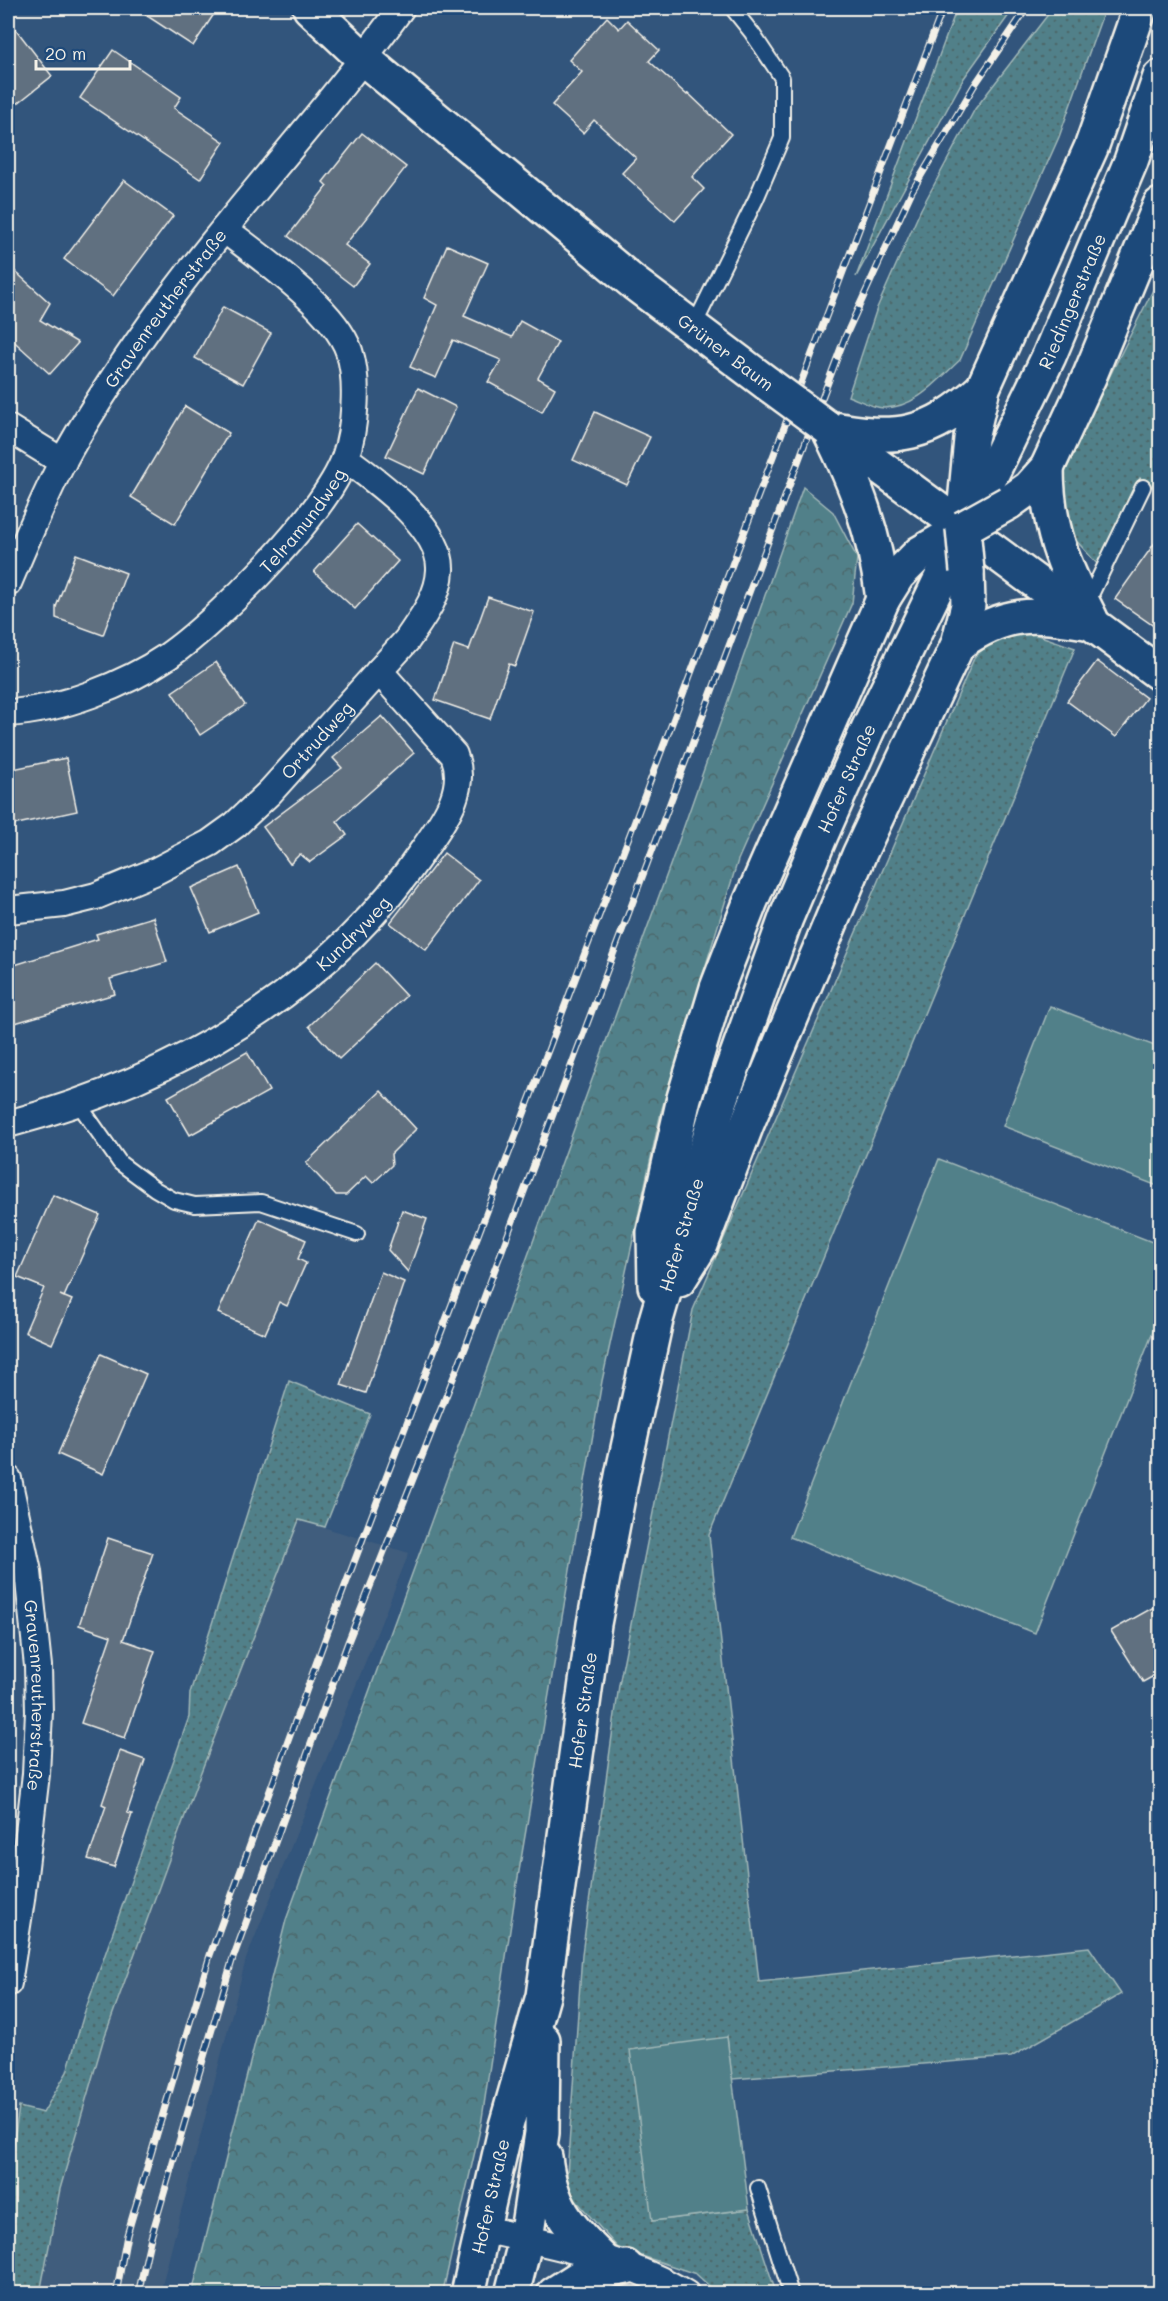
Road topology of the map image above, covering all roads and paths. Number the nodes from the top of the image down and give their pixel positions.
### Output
1 (310, 8) edge
2 (401, 8) edge
3 (732, 8) edge
4 (1140, 8) edge
5 (364, 59) junction
6 (1161, 77) edge
7 (1161, 205) edge
8 (224, 229) junction
9 (693, 328) junction
10 (983, 388) junction
11 (8, 428) edge
12 (828, 428) junction
13 (345, 458) junction
14 (63, 462) junction
15 (1047, 468) junction
16 (1143, 487) dead end
17 (965, 526) junction
18 (8, 583) edge
19 (883, 598) junction
20 (1089, 615) junction
21 (958, 644) junction
22 (379, 671) junction
23 (1161, 674) edge
24 (8, 712) edge
25 (8, 910) edge
26 (78, 1103) junction
27 (8, 1124) edge
28 (357, 1234) dead end
29 (656, 1320) junction
30 (8, 1479) edge
31 (13, 1525) edge
32 (8, 1983) edge
33 (543, 1996) junction
34 (542, 2133) junction
35 (758, 2188) dead end
36 (483, 2229) junction
37 (526, 2239) junction
38 (614, 2263) junction
39 (468, 2294) edge
40 (512, 2294) edge
41 (554, 2294) edge
42 (686, 2294) edge
43 (791, 2294) edge

1 - 5 main road, Grüner Baum
2 - 5 street, Gravenreutherstraße
3 - 9 lane
4 - 10 main road
5 - 8 street, Gravenreutherstraße
5 - 9 main road, Grüner Baum
6 - 17 main road, Riedingerstraße
7 - 15 main road
8 - 13 street, Telramundweg
8 - 14 street, Gravenreutherstraße
9 - 12 main road, Grüner Baum, bridge
10 - 12 main road
10 - 17 main road
11 - 14 street
12 - 17 main road, Grüner Baum
12 - 19 main road
13 - 22 street, Ortrudweg
13 - 24 street, Telramundweg
14 - 18 street, Gravenreutherstraße
15 - 17 main road, bridge
15 - 20 main road
16 - 20 lane
17 - 19 main road
17 - 20 main road, Grüner Baum
17 - 21 main road, bridge
17 - 29 main road, Hofer Straße
19 - 29 main road
20 - 21 main road
20 - 23 main road, Grüner Baum
21 - 29 main road
22 - 25 street, Ortrudweg
22 - 26 street, Kundryweg
26 - 27 street, Kundryweg
26 - 28 lane
29 - 33 main road, Hofer Straße
30 - 31 street, Gravenreutherstraße
31 - 32 street, Gravenreutherstraße
33 - 34 main road, Hofer Straße
33 - 36 main road, Hofer Straße
34 - 37 main road, Hofer Straße
34 - 38 main road
35 - 43 lane
36 - 37 street
36 - 39 main road, Hofer Straße
37 - 38 street
37 - 40 main road, Hofer Straße
38 - 41 main road
38 - 42 street

